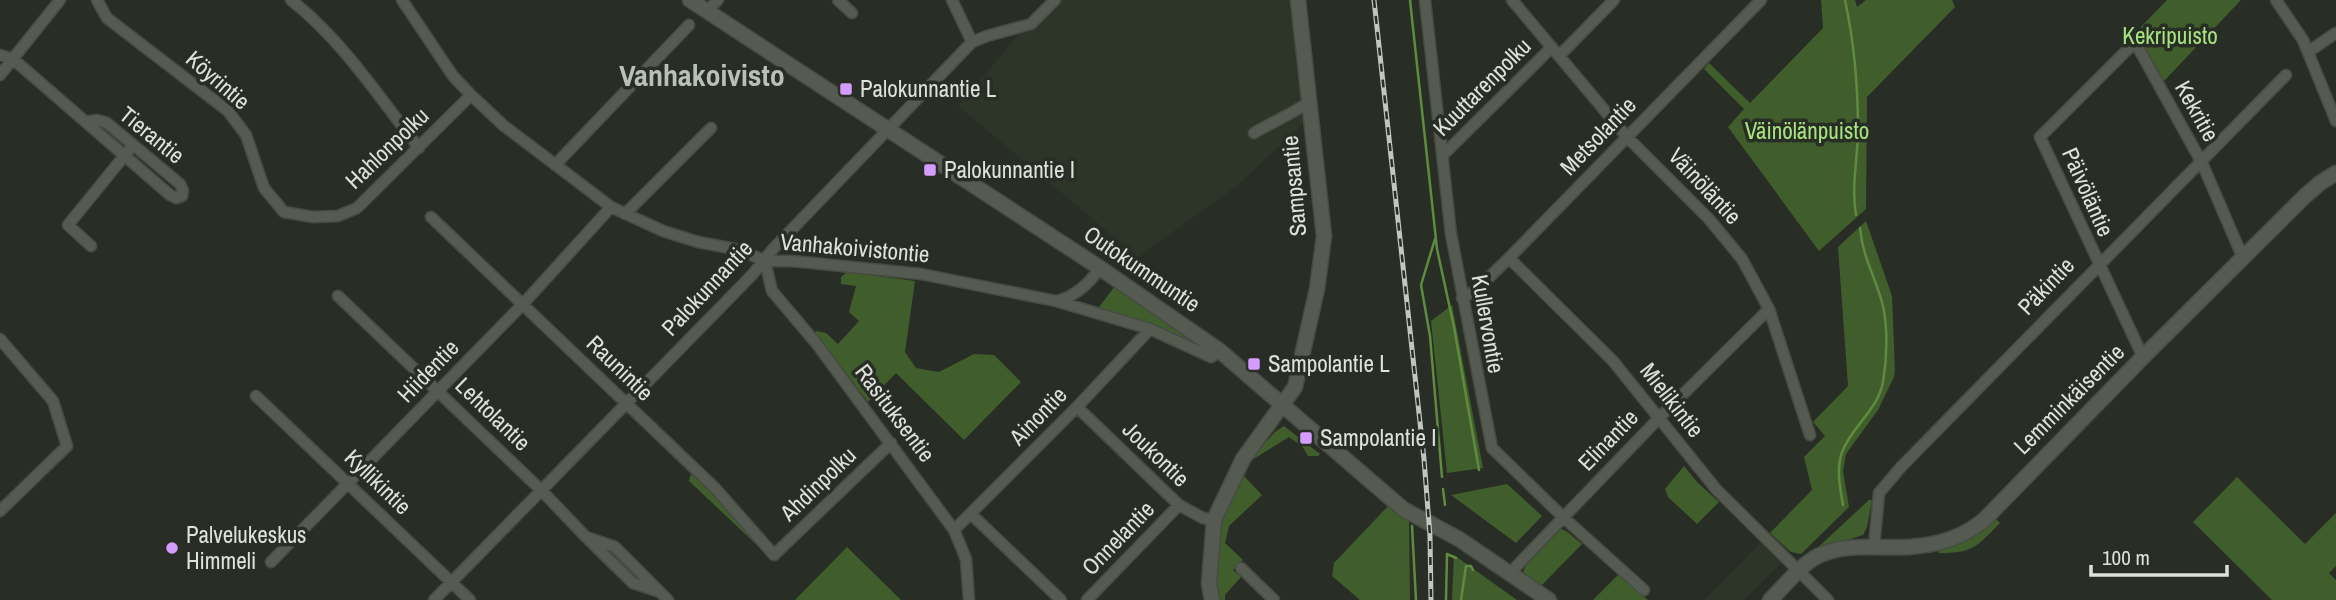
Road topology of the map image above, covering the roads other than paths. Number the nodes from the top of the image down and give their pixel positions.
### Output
1 (61, 0) edge
2 (97, 0) edge
3 (291, 0) edge
4 (418, 0) edge
5 (690, 0) edge
6 (718, 0) edge
7 (838, 0) edge
8 (952, 0) edge
9 (1055, 0) edge
10 (1298, 0) edge
11 (1425, 0) edge
12 (1512, 0) edge
13 (1614, 0) edge
14 (1761, 0) edge
15 (2276, 0) edge
16 (405, 5) edge
17 (707, 11) junction
18 (852, 13) dead end
19 (689, 25) dead end
20 (2336, 33) edge
21 (972, 42) junction
22 (2135, 42) joint
23 (1555, 52) junction
24 (2308, 52) junction
25 (0, 55) edge
26 (13, 59) junction
27 (0, 75) edge
28 (2286, 75) dead end
29 (471, 96) junction
30 (1309, 103) junction
31 (2336, 121) edge
32 (86, 122) junction
33 (711, 128) dead end
34 (888, 128) junction
35 (1254, 133) dead end
36 (1627, 137) junction
37 (133, 145) junction
38 (419, 148) junction
39 (1443, 155) junction
40 (124, 156) junction
41 (2202, 163) junction
42 (555, 165) junction
43 (2336, 173) edge
44 (611, 206) junction
45 (284, 212) joint
46 (625, 215) junction
47 (431, 217) dead end
48 (91, 246) dead end
49 (1509, 258) junction
50 (2243, 258) junction
51 (765, 261) junction
52 (2098, 266) junction
53 (1100, 268) junction
54 (338, 296) dead end
55 (1462, 298) junction
56 (1056, 301) junction
57 (523, 304) junction
58 (1769, 309) junction
59 (1150, 329) junction
60 (0, 339) edge
61 (1220, 351) junction
62 (2143, 357) junction
63 (439, 390) junction
64 (256, 396) dead end
65 (626, 403) junction
66 (1284, 404) junction
67 (1077, 407) junction
68 (1659, 418) junction
69 (1810, 435) dead end
70 (891, 443) junction
71 (349, 484) junction
72 (541, 490) junction
73 (1179, 505) junction
74 (0, 511) edge
75 (971, 514) junction
76 (1563, 517) junction
77 (1214, 520) junction
78 (954, 530) junction
79 (1874, 547) junction
80 (774, 555) joint
81 (271, 562) dead end
82 (1241, 568) dead end
83 (1797, 573) junction
84 (1509, 574) junction
85 (452, 582) junction
86 (1644, 590) dead end
87 (664, 596) edge
88 (433, 600) edge
89 (470, 600) edge
90 (969, 600) edge
91 (1060, 600) edge
92 (1087, 600) edge
93 (1212, 600) edge
94 (1273, 600) edge
95 (1549, 600) edge
96 (1770, 600) edge
97 (1828, 600) edge

1 - 26 street
2 - 45 street, Köyrintie
3 - 38 street
4 - 16 street
5 - 17 street, Outokummuntie
6 - 17 street
7 - 18 street
8 - 21 street
9 - 21 street, Palokunnantie
10 - 30 street, Sampsantie
11 - 39 street, Kullervontie
12 - 23 street, Väinöläntie
13 - 23 street, Kuuttarenpolku
14 - 36 street, Metsolantie
15 - 24 street
16 - 29 street, Vanhakoivistontie
17 - 34 street, Outokummuntie
19 - 42 street
20 - 24 street
21 - 34 street, Palokunnantie
22 - 41 street, Kekritie
22 - 52 street, Päivöläntie
23 - 36 street, Väinöläntie
23 - 39 street, Kuuttarenpolku
24 - 31 street
25 - 26 street, Tierantie
26 - 27 street
26 - 32 street, Tierantie
28 - 41 street, Päkintie
29 - 38 street, Hahlonpolku
29 - 42 street, Vanhakoivistontie
30 - 35 street
30 - 66 street, Sampsantie
32 - 37 street, Tierantie
32 - 40 street, Tierantie
33 - 46 street
34 - 51 street, Palokunnantie
34 - 53 street, Outokummuntie
36 - 49 street, Metsolantie
36 - 58 street, Väinöläntie
37 - 40 street
37 - 40 street, Tierantie
38 - 45 street, Hahlonpolku
39 - 55 street, Kullervontie
40 - 48 street
41 - 50 street, Kekritie
41 - 52 street, Päkintie
42 - 44 street, Vanhakoivistontie
43 - 50 street, Lemminkäisentie
44 - 46 street, Vanhakoivistontie
44 - 57 street, Hiidentie
46 - 51 street, Vanhakoivistontie
47 - 57 street, Raunintie
49 - 55 street, Metsolantie
49 - 68 street, Mielikintie
50 - 62 street, Lemminkäisentie
51 - 56 street, Vanhakoivistontie
51 - 65 street, Palokunnantie
51 - 70 street, Rasituksentie
52 - 62 street, Päivöläntie
52 - 79 street, Päkintie
53 - 56 street
53 - 61 street, Outokummuntie
54 - 63 street, Lehtolantie
55 - 76 street, Kullervontie
56 - 59 street, Vanhakoivistontie
57 - 63 street, Hiidentie
57 - 65 street, Raunintie
58 - 68 street, Elinantie
58 - 69 street, Väinöläntie
59 - 61 street, Vanhakoivistontie
59 - 67 street, Ainontie
60 - 74 street
61 - 66 street, Outokummuntie
62 - 79 street, Lemminkäisentie
63 - 71 street, Hiidentie
63 - 72 street, Lehtolantie
64 - 71 street, Kyllikintie
65 - 72 street, Palokunnantie
65 - 80 street, Raunintie
66 - 77 street, Sampsantie
66 - 84 street, Outokummuntie
67 - 73 street, Joukontie
67 - 75 street, Ainontie
68 - 76 street, Elinantie
68 - 83 street, Mielikintie
70 - 78 street, Rasituksentie
70 - 80 street, Ahdinpolku
71 - 81 street, Hiidentie
71 - 85 street, Kyllikintie
72 - 85 street, Palokunnantie
72 - 87 street, Lehtolantie
73 - 77 street, Joukontie
73 - 92 street, Onnelantie
75 - 78 street, Ainontie
75 - 91 street
76 - 84 street, Elinantie
76 - 86 street, Kullervontie
77 - 93 street
78 - 90 street, Rasituksentie
79 - 83 street, Lemminkäisentie
82 - 94 street
83 - 96 street
83 - 97 street, Mielikintie
84 - 95 street, Outokummuntie
85 - 88 street, Palokunnantie
85 - 89 street, Kyllikintie

